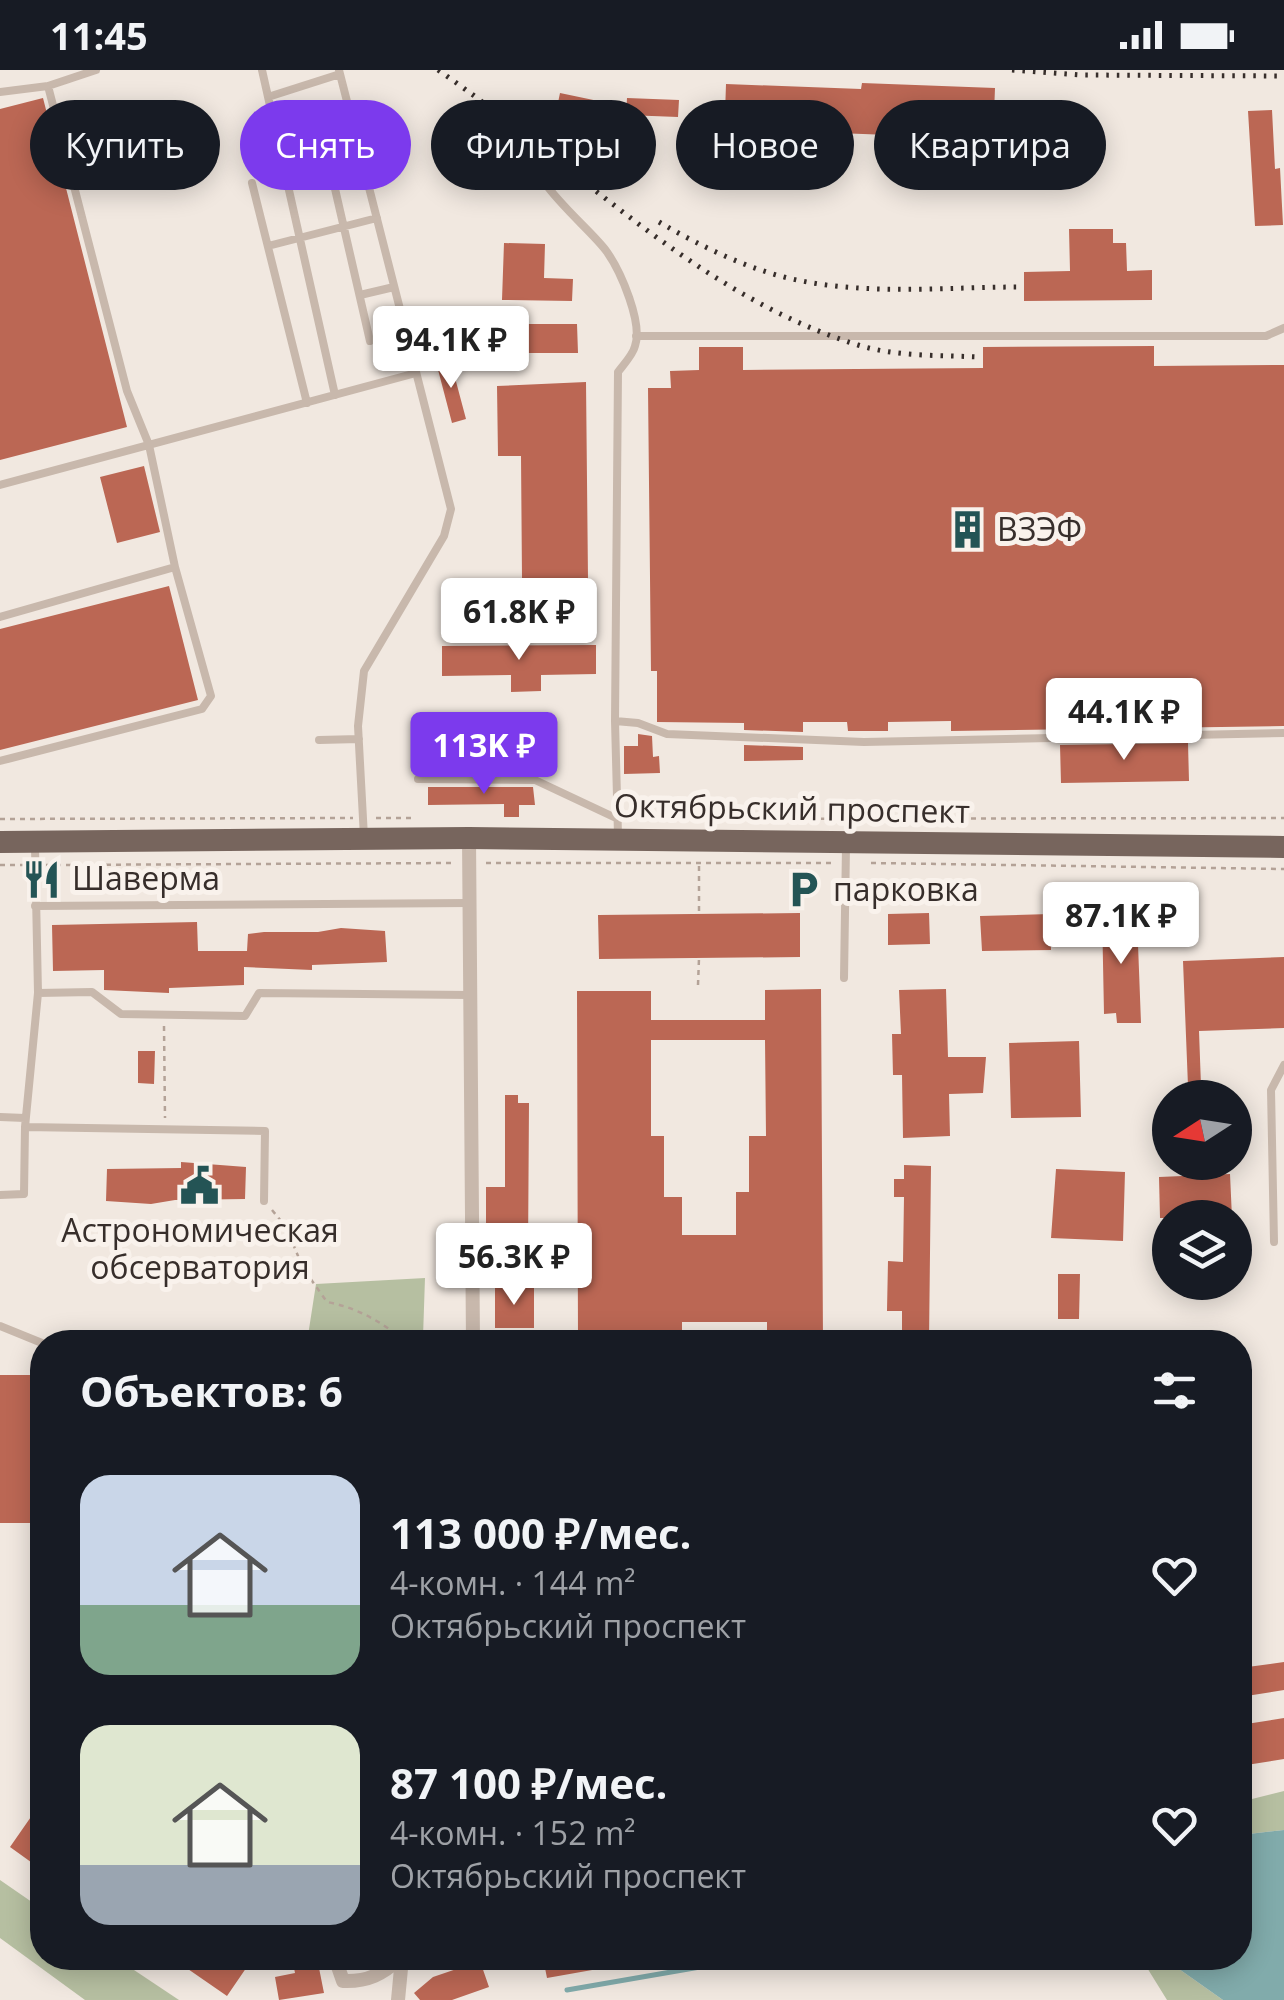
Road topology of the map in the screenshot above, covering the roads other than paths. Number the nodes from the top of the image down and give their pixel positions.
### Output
1 (96, 70) edge
2 (262, 70) edge
3 (339, 72) edge
4 (70, 74) edge
5 (48, 86) junction
6 (0, 92) edge
7 (268, 97) junction
8 (254, 190) edge
9 (336, 190) edge
10 (550, 190) edge
11 (377, 218) junction
12 (344, 226) junction
13 (300, 238) junction
14 (268, 246) junction
15 (394, 287) junction
16 (360, 295) junction
17 (1284, 328) edge
18 (636, 336) junction
19 (370, 340) dead end
20 (416, 373) junction
21 (335, 395) junction
22 (307, 403) junction
23 (150, 446) junction
24 (0, 486) edge
25 (174, 568) junction
26 (0, 617) edge
27 (615, 720) junction
28 (1284, 733) edge
29 (359, 739) junction
30 (319, 740) dead end
31 (0, 762) edge
32 (418, 780) dead end
33 (364, 829) junction
34 (618, 829) junction
35 (468, 838) junction
36 (0, 842) edge
37 (1284, 847) edge
38 (846, 852) junction
39 (35, 854) junction
40 (468, 903) junction
41 (35, 906) junction
42 (844, 978) dead end
43 (38, 993) junction
44 (470, 995) junction
45 (1284, 1066) edge
46 (0, 1117) edge
47 (25, 1122) junction
48 (0, 1194) edge
49 (264, 1201) road end
50 (1274, 1242) dead end
51 (0, 1326) edge
52 (473, 1330) edge
53 (30, 1337) edge
54 (339, 1970) edge
55 (388, 1970) edge
56 (400, 1970) edge
57 (398, 2000) edge

1 - 4 lane
2 - 7 lane
3 - 7 lane
3 - 11 lane
4 - 5 lane
5 - 6 lane
5 - 23 lane
7 - 13 lane
8 - 14 lane
9 - 12 lane
10 - 18 lane
11 - 12 lane
11 - 15 lane
12 - 13 lane
12 - 16 lane
13 - 14 lane
13 - 21 lane
14 - 22 lane
15 - 16 lane
15 - 20 lane
16 - 19 lane
17 - 18 lane
18 - 27 lane
20 - 21 lane
20 - 29 lane
21 - 22 lane
22 - 23 lane
23 - 24 lane
23 - 25 lane
25 - 26 lane
25 - 31 lane
27 - 28 lane
27 - 34 lane
29 - 30 lane
29 - 33 lane
32 - 34 lane
33 - 35 main road, Октябрьский проспект
33 - 39 main road, Октябрьский проспект
34 - 35 main road, Октябрьский проспект
34 - 38 main road, Октябрьский проспект
35 - 40 street
36 - 39 main road, Октябрьский проспект
37 - 38 main road, Октябрьский проспект
38 - 42 lane
39 - 41 lane
40 - 41 lane
40 - 44 street
41 - 43 lane
43 - 44 lane
43 - 47 lane
44 - 52 street
45 - 50 lane
46 - 47 lane
47 - 48 lane
47 - 49 lane
51 - 53 lane
54 - 55 street
56 - 57 street

